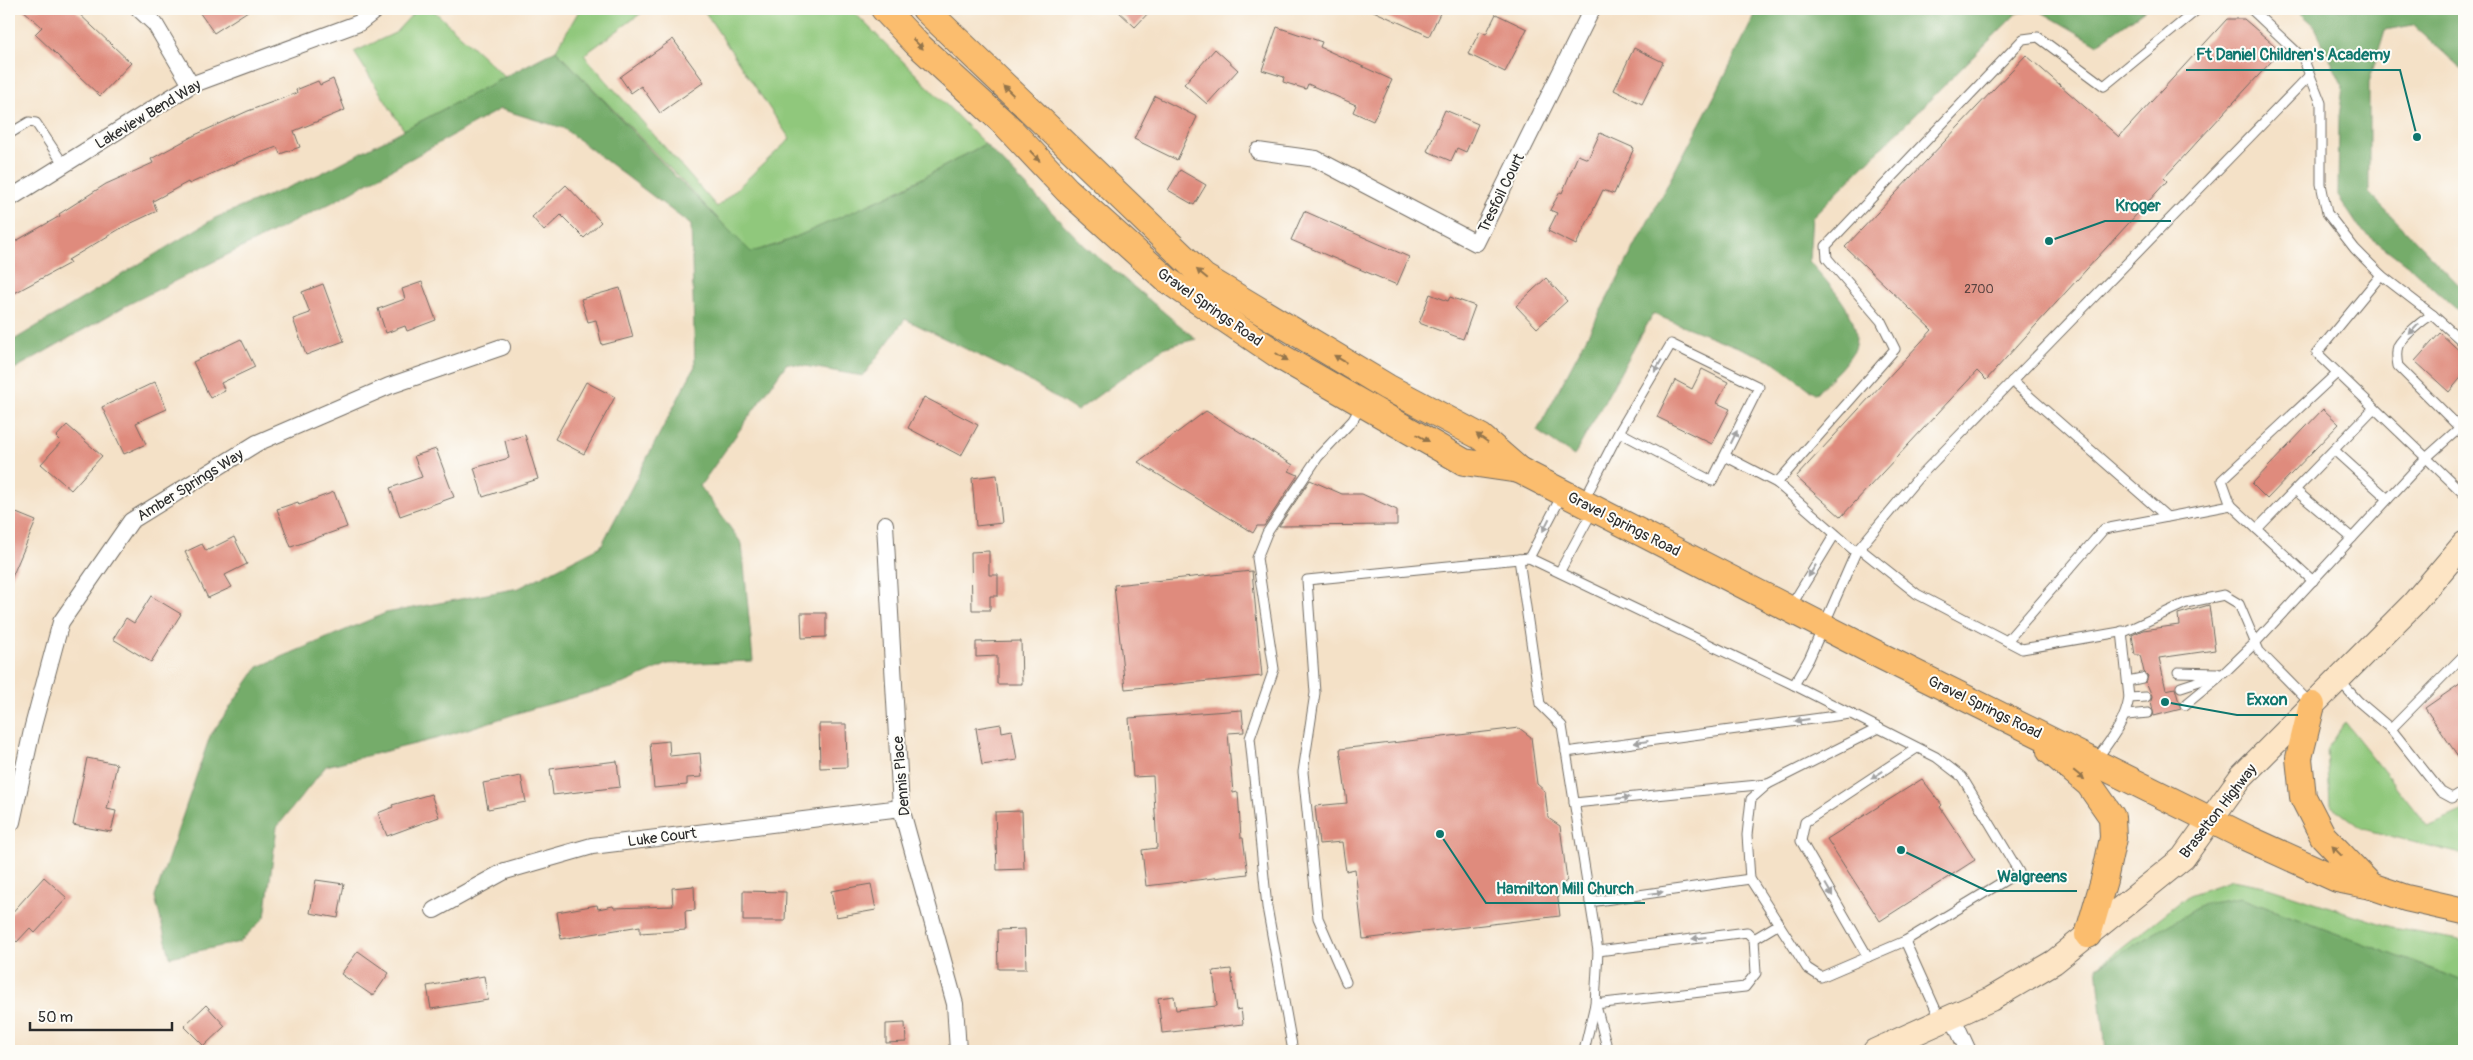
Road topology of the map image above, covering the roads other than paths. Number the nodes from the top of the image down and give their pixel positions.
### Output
1 (138, 9) edge
2 (377, 9) edge
3 (884, 9) edge
4 (925, 9) edge
5 (1592, 9) edge
6 (2198, 9) edge
7 (2251, 9) edge
8 (2310, 75) junction
9 (191, 85) junction
10 (9, 134) edge
11 (1258, 151) dead end
12 (64, 165) junction
13 (9, 199) edge
14 (2381, 275) junction
15 (2433, 315) junction
16 (2464, 343) edge
17 (502, 347) dead end
18 (2337, 373) junction
19 (2012, 381) junction
20 (1363, 404) junction
21 (2374, 408) junction
22 (2462, 426) edge
23 (1619, 432) junction
24 (2334, 450) junction
25 (1725, 456) junction
26 (2426, 458) junction
27 (1519, 470) junction
28 (1776, 483) junction
29 (2295, 490) junction
30 (2464, 494) edge
31 (2388, 499) junction
32 (1580, 501) junction
33 (2231, 505) junction
34 (2168, 517) junction
35 (885, 524) dead end
36 (2258, 530) junction
37 (1835, 534) junction
38 (2352, 538) junction
39 (2464, 544) edge
40 (1858, 550) junction
41 (1529, 558) junction
42 (1519, 559) junction
43 (1560, 571) junction
44 (2313, 580) junction
45 (1789, 608) junction
46 (1823, 625) junction
47 (2122, 631) junction
48 (2007, 641) junction
49 (2255, 643) junction
50 (2464, 655) edge
51 (2178, 672) dead end
52 (2224, 673) junction
53 (2142, 678) dead end
54 (2338, 679) junction
55 (2128, 682) junction
56 (1794, 685) junction
57 (2181, 687) dead end
58 (2146, 697) dead end
59 (2129, 698) junction
60 (2312, 705) junction
61 (2184, 706) dead end
62 (2148, 713) dead end
63 (1850, 714) junction
64 (2127, 715) junction
65 (2015, 722) junction
66 (1879, 728) junction
67 (2391, 729) junction
68 (1917, 748) junction
69 (1566, 752) junction
70 (2094, 762) junction
71 (1768, 784) junction
72 (2464, 791) edge
73 (1574, 803) junction
74 (901, 808) junction
75 (2211, 820) junction
76 (9, 825) edge
77 (1750, 879) junction
78 (2371, 886) junction
79 (1590, 902) junction
80 (434, 910) dead end
81 (2464, 911) edge
82 (1779, 924) junction
83 (2088, 935) junction
84 (1754, 939) junction
85 (1905, 941) junction
86 (1598, 950) junction
87 (1868, 957) junction
88 (1346, 982) dead end
89 (1595, 1004) junction
90 (1947, 1019) junction
91 (958, 1051) edge
92 (1293, 1051) edge
93 (1584, 1051) edge
94 (1608, 1051) edge
95 (1875, 1051) edge
96 (1968, 1051) edge

1 - 9 street
2 - 9 street, Lakeview Bend Way
3 -> 20 main road, Gravel Springs Road
27 -> 4 main road, Gravel Springs Road
5 - 11 street, Tresfoil Court
6 - 28 lane
7 - 8 lane
8 - 14 lane
8 - 19 lane
9 - 12 street, Lakeview Bend Way
10 - 12 lane
12 - 13 street, Lakeview Bend Way
14 - 15 lane
14 - 18 lane
15 - 16 lane
15 -> 22 lane
17 - 76 street, Amber Springs Way
18 - 21 lane
18 - 33 lane
19 - 34 lane
19 - 40 lane
20 -> 27 main road, Gravel Springs Road
20 - 92 lane
21 - 24 lane
21 - 26 lane
22 - 26 lane
23 - 25 lane
25 -> 23 lane
23 - 32 lane
24 - 29 lane
24 - 31 lane
25 - 28 lane
26 - 30 lane
26 - 31 lane
27 - 32 main road, Gravel Springs Road
28 - 37 lane
29 - 36 lane
29 - 38 lane
31 - 38 lane
32 -> 41 lane
32 - 43 lane
32 - 45 main road, Gravel Springs Road
33 - 34 lane
33 - 36 lane
34 - 48 lane
35 - 74 street, Dennis Place
36 - 44 lane
37 - 40 lane
37 -> 45 lane
38 - 44 lane
39 - 54 main road, Braselton Highway
40 - 46 lane
40 - 48 lane
41 - 42 lane
41 - 43 lane
42 - 69 lane
42 - 88 lane
43 - 56 lane
44 - 49 lane
45 - 46 main road, Gravel Springs Road
46 - 56 lane
46 - 65 main road, Gravel Springs Road
47 - 48 lane
47 - 49 lane
47 - 55 lane
49 - 52 lane
49 - 60 lane
50 - 67 lane
51 - 52 lane
52 - 57 lane
52 - 61 lane
53 - 55 lane
54 - 60 main road, Braselton Highway
54 - 67 lane
55 - 59 lane
56 - 63 lane
58 - 59 lane
59 - 64 lane
60 - 75 main road, Braselton Highway
78 -> 60 main road
62 - 64 lane
63 - 66 lane
63 -> 69 lane
64 - 70 lane
65 - 70 main road, Gravel Springs Road
65 -> 83 main road
66 - 68 lane
66 - 71 lane
67 - 72 lane
68 - 85 lane
68 -> 87 lane
69 - 73 lane
70 - 75 main road, Gravel Springs Road
73 -> 71 lane
71 - 77 lane
73 - 79 lane
74 - 80 street, Luke Court
74 - 91 street, Dennis Place
75 - 78 main road, Gravel Springs Road
75 - 83 main road, Braselton Highway
79 -> 77 lane
77 - 82 lane
78 - 81 main road, Gravel Springs Road
79 - 86 lane
82 - 84 lane
82 - 87 lane
83 - 90 main road, Braselton Highway
84 -> 86 lane
84 - 89 lane
85 - 87 lane
85 - 90 lane
86 - 89 lane
89 - 93 lane
89 - 94 lane
90 - 95 main road, Braselton Highway
90 - 96 street

